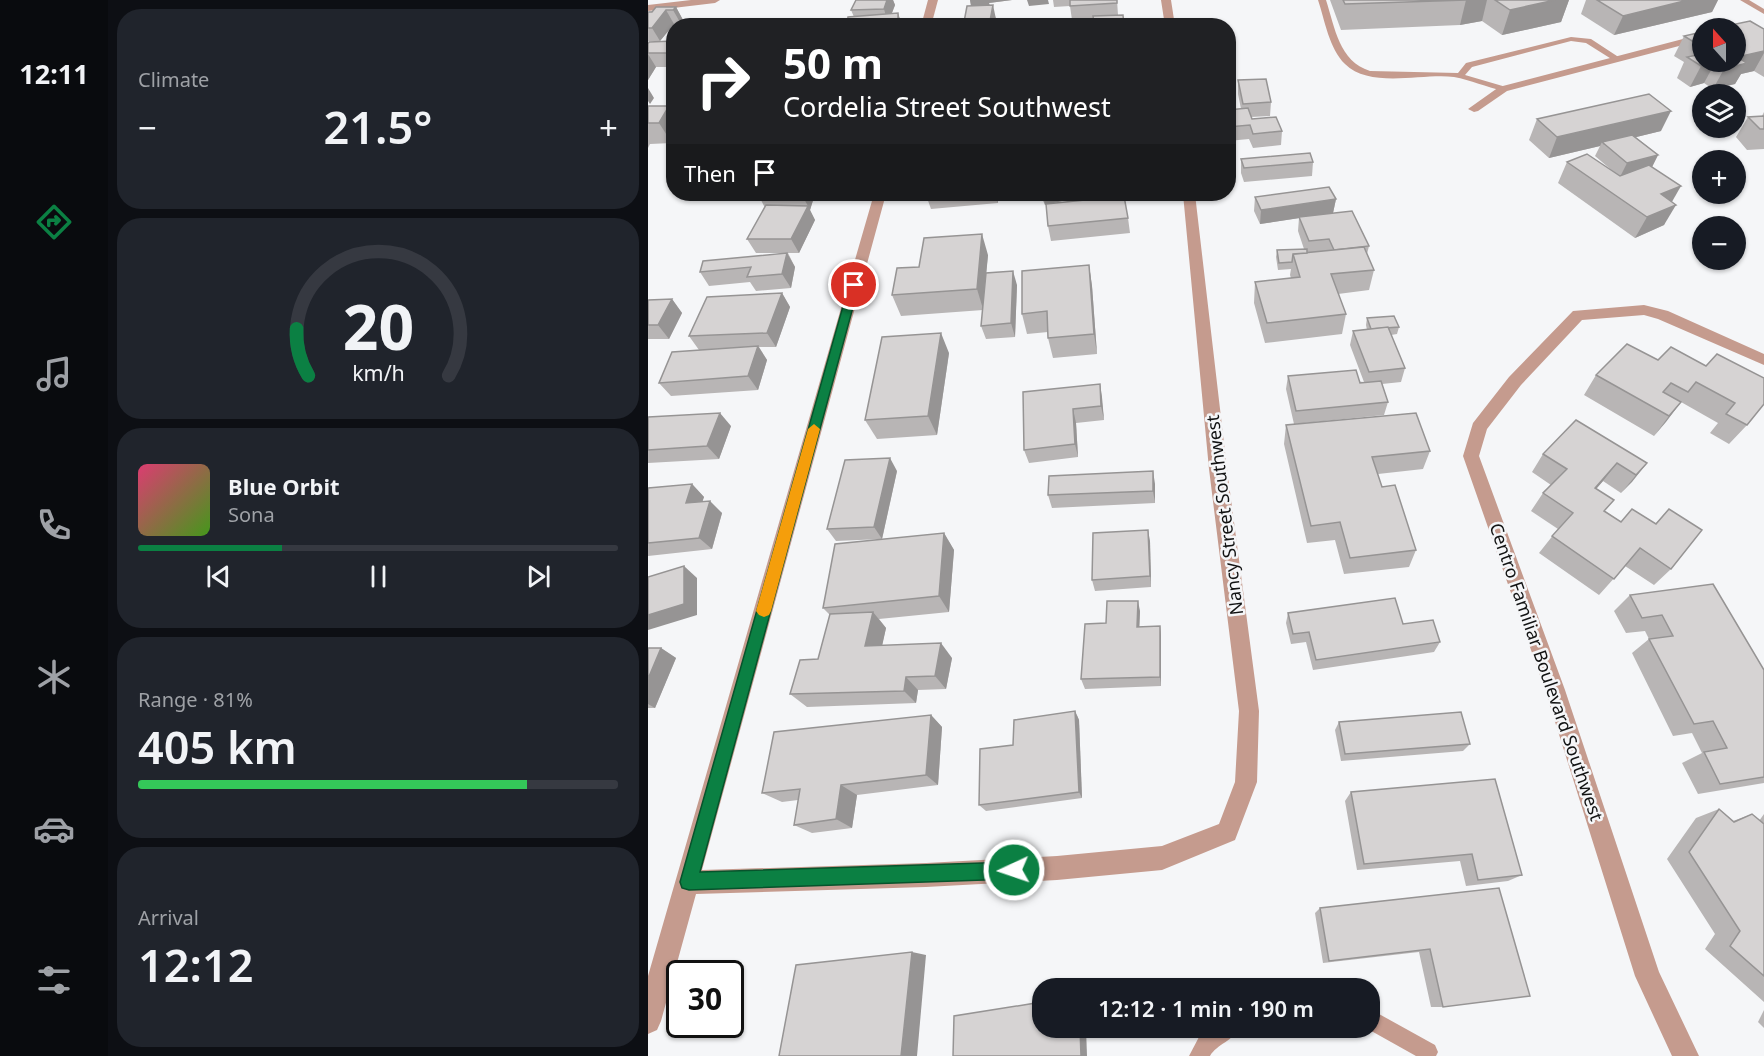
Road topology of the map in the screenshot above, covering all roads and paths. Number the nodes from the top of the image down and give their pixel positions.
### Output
1 (715, 0) edge
2 (933, 0) edge
3 (1166, 0) edge
4 (1322, 0) edge
5 (1744, 0) edge
6 (648, 8) edge
7 (1764, 12) edge
8 (928, 18) edge
9 (1169, 18) edge
10 (1692, 39) edge
11 (1616, 58) junction
12 (1460, 76) junction
13 (1503, 89) junction
14 (1474, 109) dead end
15 (877, 201) edge
16 (1190, 201) edge
17 (1764, 360) edge
18 (689, 882) junction
19 (648, 1021) edge
20 (1380, 1025) edge
21 (1215, 1038) edge
22 (1428, 1052) dead end
23 (1199, 1056) edge
24 (1686, 1056) edge

1 - 6 street
2 - 8 street
3 - 9 street
4 - 12 lane
5 - 7 lane
10 - 11 street
11 - 12 lane
11 - 13 street
12 - 13 lane
13 - 14 street
15 - 18 street
16 - 18 street, Nancy Street Southwest
17 - 24 street, Centro Familiar Boulevard Southwest
18 - 19 street
20 - 22 lane
21 - 23 lane

